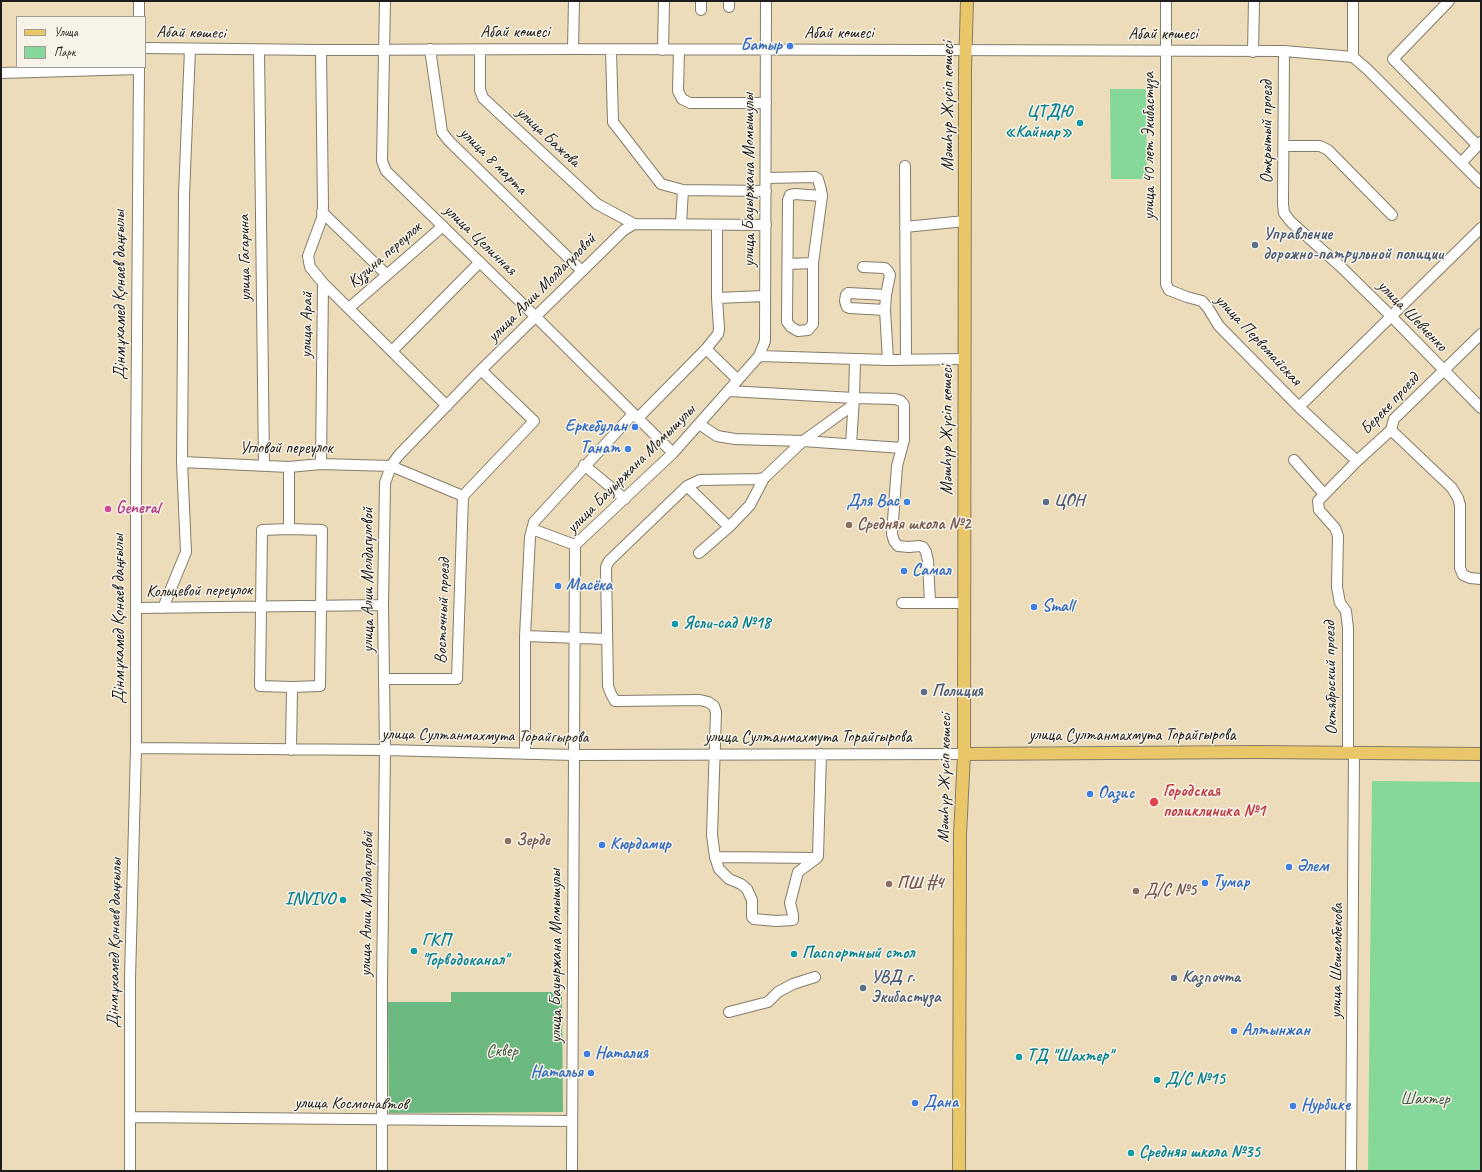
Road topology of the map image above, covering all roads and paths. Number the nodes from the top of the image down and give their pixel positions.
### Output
1 (139, 1) edge
2 (385, 1) edge
3 (574, 1) edge
4 (664, 1) edge
5 (766, 1) edge
6 (967, 1) edge
7 (1166, 1) edge
8 (1254, 1) edge
9 (1353, 1) edge
10 (1449, 1) edge
11 (139, 16) edge
12 (146, 48) edge
13 (190, 49) junction
14 (430, 49) junction
15 (573, 49) junction
16 (259, 50) junction
17 (321, 50) junction
18 (383, 50) junction
19 (480, 50) junction
20 (611, 50) junction
21 (663, 50) junction
22 (679, 50) junction
23 (766, 50) junction
24 (965, 50) junction
25 (1166, 50) junction
26 (1284, 51) junction
27 (1253, 52) junction
28 (1353, 57) junction
29 (139, 68) edge
30 (1, 73) edge
31 (766, 103) junction
32 (1479, 144) edge
33 (1284, 146) junction
34 (1461, 163) junction
35 (905, 166) dead end
36 (766, 178) junction
37 (1481, 183) edge
38 (683, 190) junction
39 (766, 191) junction
40 (822, 196) junction
41 (322, 212) junction
42 (1284, 213) joint
43 (1392, 215) dead end
44 (965, 221) junction
45 (634, 224) junction
46 (681, 224) junction
47 (716, 225) junction
48 (766, 225) junction
49 (443, 226) junction
50 (905, 228) junction
51 (1481, 228) edge
52 (480, 262) junction
53 (813, 263) junction
54 (788, 264) junction
55 (863, 267) dead end
56 (582, 271) junction
57 (387, 275) junction
58 (323, 282) junction
59 (1169, 290) joint
60 (886, 295) junction
61 (765, 296) junction
62 (717, 298) junction
63 (349, 308) junction
64 (885, 310) junction
65 (1391, 316) junction
66 (536, 317) junction
67 (1481, 334) edge
68 (706, 349) junction
69 (392, 351) junction
70 (759, 356) junction
71 (855, 359) junction
72 (965, 359) junction
73 (888, 360) junction
74 (906, 360) junction
75 (481, 370) junction
76 (1444, 372) junction
77 (738, 380) junction
78 (729, 390) junction
79 (854, 401) junction
80 (446, 406) junction
81 (1299, 407) junction
82 (1481, 408) edge
83 (635, 416) junction
84 (699, 424) junction
85 (1391, 430) junction
86 (803, 441) junction
87 (851, 444) junction
88 (902, 448) junction
89 (673, 453) junction
90 (1294, 460) dead end
91 (1357, 461) junction
92 (182, 462) junction
93 (321, 464) junction
94 (584, 465) junction
95 (264, 466) junction
96 (390, 466) junction
97 (289, 467) junction
98 (764, 478) junction
99 (687, 486) junction
100 (1324, 494) junction
101 (463, 496) junction
102 (625, 499) junction
103 (729, 527) junction
104 (532, 529) junction
105 (289, 530) junction
106 (575, 545) junction
107 (699, 553) dead end
108 (1481, 579) edge
109 (930, 602) junction
110 (902, 603) dead end
111 (964, 603) junction
112 (383, 605) junction
113 (321, 606) junction
114 (262, 607) junction
115 (137, 608) junction
116 (163, 608) junction
117 (525, 636) junction
118 (575, 638) junction
119 (607, 639) junction
120 (384, 679) junction
121 (292, 687) junction
122 (136, 748) junction
123 (291, 750) junction
124 (385, 750) junction
125 (1351, 752) junction
126 (525, 754) junction
127 (821, 754) junction
128 (964, 754) junction
129 (1481, 754) edge
130 (574, 755) junction
131 (715, 755) junction
132 (715, 857) junction
133 (817, 858) junction
134 (815, 977) dead end
135 (729, 1012) dead end
136 (130, 1117) junction
137 (382, 1120) junction
138 (572, 1121) junction
139 (130, 1171) edge
140 (382, 1171) edge
141 (572, 1171) edge
142 (959, 1171) edge
143 (1351, 1171) edge

1 - 11 street
2 - 18 street, улица Целинная
3 - 15 street
4 - 21 street
5 - 23 street, улица Бауыржана Момышулы
6 - 24 main road, Мәшһүр Жүсіп көшесі
7 - 25 street, улица 40 лет Экибастуза
8 - 27 street
9 - 28 street
10 - 32 street
12 - 13 street, Абай көшесі
13 - 16 street, Абай көшесі
13 - 92 street
14 - 18 street, Абай көшесі
14 - 19 street, Абай көшесі
14 - 56 street, улица 8 марта
15 - 19 street, Абай көшесі
15 - 20 street, Абай көшесі
16 - 17 street, Абай көшесі
16 - 95 street, улица Гагарина
17 - 18 street, Абай көшесі
17 - 41 street, улица Арай
18 - 49 street, улица Целинная
19 - 45 street, улица Бажова
20 - 21 street, Абай көшесі
20 - 38 street
21 - 22 street, Абай көшесі
22 - 23 street, Абай көшесі
22 - 31 street
23 - 24 street, Абай көшесі
23 - 31 street, улица Бауыржана Момышулы
24 - 25 street, Абай көшесі
24 - 44 main road, Мәшһүр Жүсіп көшесі
25 - 27 street, Абай көшесі
25 - 59 street, улица 40 лет Экибастуза
26 - 27 street, Абай көшесі
26 - 28 street, Абай көшесі
26 - 33 street, Открытый проезд
28 - 34 street
29 - 30 street
29 - 115 street, Дінмұхамед Қонаев даңғылы
31 - 36 street, улица Бауыржана Момышулы
32 - 34 street
33 - 42 street, Открытый проезд
33 - 43 street
34 - 37 street
35 - 50 street
36 - 39 street, улица Бауыржана Момышулы
36 - 40 street
38 - 39 street
38 - 46 street
39 - 48 street, улица Бауыржана Момышулы
40 - 53 street
40 - 54 street
41 - 57 street
41 - 58 street, улица Арай
42 - 65 street, улица Шевченко
44 - 50 street
44 - 72 main road, Мәшһүр Жүсіп көшесі
45 - 46 street
45 - 56 street, улица Алии Молдагуловой
46 - 47 street
47 - 48 street
47 - 62 street
48 - 61 street, улица Бауыржана Момышулы
49 - 52 street, улица Целинная
49 - 57 street, Кузина переулок
50 - 74 street
51 - 65 street, улица Первомайская
52 - 66 street, улица Целинная
52 - 69 street
53 - 54 street
53 - 54 street
55 - 60 street
56 - 66 street, улица Алии Молдагуловой
57 - 63 street, Кузина переулок
58 - 63 street
58 - 93 street, улица Арай
59 - 81 street, улица Первомайская
60 - 64 street
60 - 64 street
61 - 62 street
61 - 70 street, улица Бауыржана Момышулы
62 - 68 street
63 - 69 street
64 - 73 street
65 - 76 street, улица Шевченко
65 - 81 street, улица Первомайская
66 - 75 street, улица Алии Молдагуловой
66 - 83 street, улица Целинная
67 - 76 street, Береке проезд
68 - 77 street
68 - 83 street
69 - 80 street
70 - 71 street
70 - 77 street, улица Бауыржана Момышулы
71 - 73 street
71 - 79 street
72 - 74 street
72 - 111 main road, Мәшһүр Жүсіп көшесі
73 - 74 street
75 - 80 street, улица Алии Молдагуловой
75 - 101 street
76 - 82 street, улица Шевченко
76 - 85 street, Береке проезд
77 - 78 street, улица Бауыржана Момышулы
78 - 79 street
78 - 84 street, улица Бауыржана Момышулы
79 - 86 street
79 - 87 street
79 - 88 street
80 - 96 street, улица Алии Молдагуловой
81 - 91 street, улица Первомайская
83 - 89 street, улица Целинная
83 - 94 street
84 - 86 street
84 - 89 street, улица Бауыржана Момышулы
85 - 91 street, Береке проезд
85 - 108 street
86 - 87 street
86 - 98 street
87 - 88 street
88 - 109 street
89 - 102 street, улица Бауыржана Момышулы
90 - 100 street
91 - 100 street
92 - 95 street, Угловой переулок
92 - 116 street
93 - 96 street, Угловой переулок
93 - 97 street, Угловой переулок
94 - 102 street
94 - 104 street
95 - 97 street, Угловой переулок
96 - 101 street
96 - 112 street, улица Алии Молдагуловой
97 - 105 street
98 - 99 street
98 - 103 street
99 - 103 street
99 - 119 street
100 - 125 street, Октябрьский проезд
101 - 120 street, Восточный проезд
102 - 106 street, улица Бауыржана Момышулы
103 - 107 street
104 - 106 street
104 - 117 street
105 - 113 street, Кольцевой переулок
105 - 114 street, Кольцевой переулок
106 - 118 street, улица Бауыржана Момышулы
109 - 110 street
109 - 111 street
111 - 128 main road, Мәшһүр Жүсіп көшесі
112 - 113 street, Кольцевой переулок
112 - 120 street, улица Алии Молдагуловой
113 - 114 street, Кольцевой переулок
113 - 121 street, Кольцевой переулок
114 - 116 street, Кольцевой переулок
114 - 121 street, Кольцевой переулок
115 - 116 street, Кольцевой переулок
115 - 122 street, Дінмұхамед Қонаев даңғылы
117 - 118 street
117 - 126 street
118 - 119 street
118 - 130 street, улица Бауыржана Момышулы
119 - 131 street
120 - 124 street, улица Алии Молдагуловой
121 - 123 street
122 - 123 street, улица Султанмахмута Торайгырова
122 - 136 street, Дінмұхамед Қонаев даңғылы
123 - 124 street, улица Султанмахмута Торайгырова
124 - 126 street, улица Султанмахмута Торайгырова
124 - 137 street, улица Алии Молдагуловой
125 - 128 main road, улица Султанмахмута Торайгырова
125 - 129 main road, улица Султанмахмута Торайгырова
125 - 143 street, улица Шешембекова
126 - 130 street, улица Султанмахмута Торайгырова
127 - 128 street, улица Султанмахмута Торайгырова
127 - 131 street, улица Султанмахмута Торайгырова
127 - 133 street
128 - 142 main road, Мәшһүр Жүсіп көшесі
130 - 131 street, улица Султанмахмута Торайгырова
130 - 138 street, улица Бауыржана Момышулы
131 - 132 street
132 - 133 street
132 - 133 street
134 - 135 street
136 - 137 street, улица Космонавтов
136 - 139 street, Дінмұхамед Қонаев даңғылы
137 - 138 street, улица Космонавтов
137 - 140 street, улица Алии Молдагуловой
138 - 141 street, улица Бауыржана Момышулы

